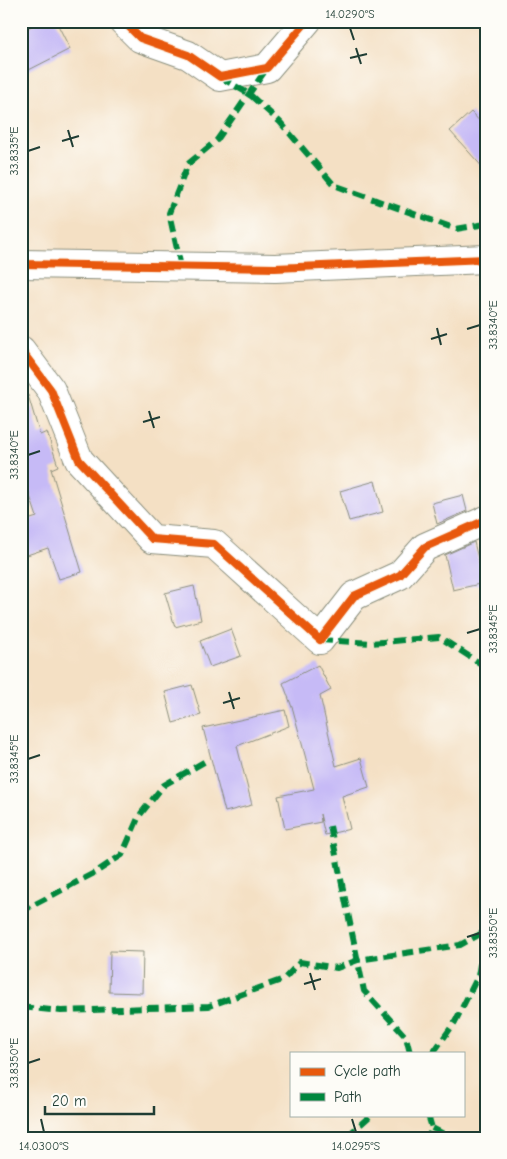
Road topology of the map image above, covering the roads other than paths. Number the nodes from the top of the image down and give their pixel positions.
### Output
1 (123, 21) edge
2 (307, 21) edge
3 (486, 259) edge
4 (21, 264) edge
5 (21, 350) edge
6 (486, 520) edge

1 - 2 street
3 - 4 street
5 - 6 street

